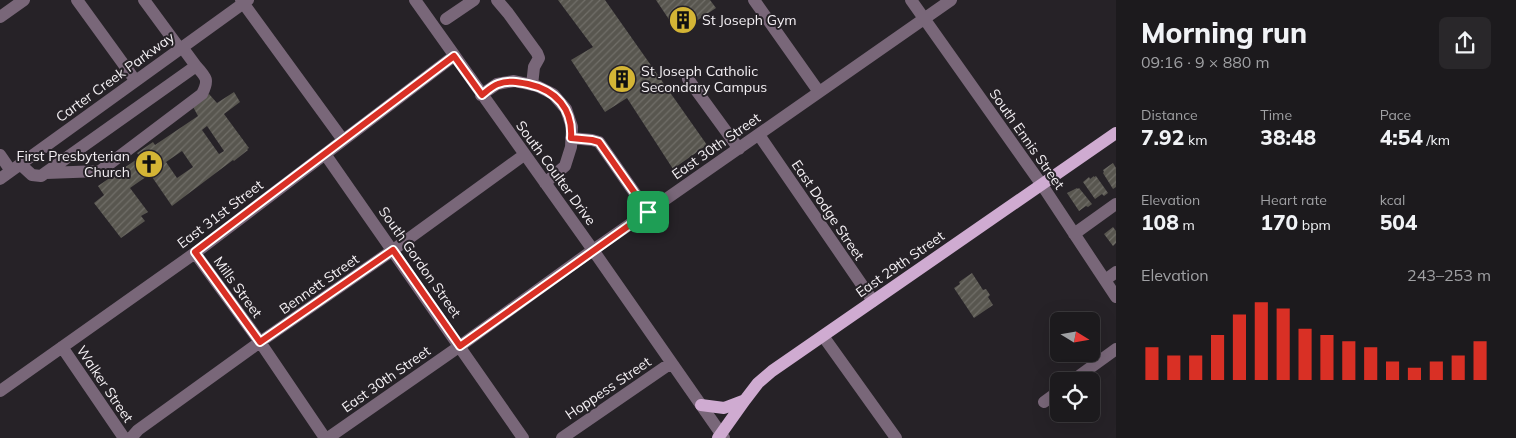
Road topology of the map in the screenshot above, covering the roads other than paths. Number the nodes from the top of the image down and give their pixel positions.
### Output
1 (24, 0) edge
2 (77, 0) edge
3 (144, 0) edge
4 (415, 0) edge
5 (474, 0) edge
6 (498, 0) edge
7 (754, 0) edge
8 (911, 0) edge
9 (951, 0) edge
10 (244, 1) edge
11 (0, 17) edge
12 (924, 18) junction
13 (446, 19) dead end
14 (181, 48) junction
15 (454, 56) junction
16 (196, 66) junction
17 (688, 79) dead end
18 (135, 80) junction
19 (532, 85) junction
20 (819, 92) junction
21 (482, 95) junction
22 (1116, 133) edge
23 (759, 135) junction
24 (571, 138) junction
25 (343, 140) junction
26 (739, 149) junction
27 (325, 154) junction
28 (0, 155) edge
29 (524, 155) junction
30 (16, 168) junction
31 (46, 173) junction
32 (0, 179) edge
33 (545, 184) junction
34 (1042, 185) junction
35 (1116, 204) edge
36 (648, 212) junction
37 (1074, 234) junction
38 (393, 250) junction
39 (593, 250) junction
40 (195, 252) junction
41 (1116, 272) edge
42 (1105, 280) junction
43 (1116, 297) edge
44 (873, 301) junction
45 (823, 336) junction
46 (260, 342) junction
47 (460, 346) junction
48 (62, 347) junction
49 (1116, 348) edge
50 (671, 363) junction
51 (1084, 372) edge
52 (0, 392) edge
53 (1050, 398) edge
54 (744, 400) junction
55 (1044, 402) dead end
56 (701, 405) junction
57 (721, 436) edge
58 (124, 438) edge
59 (131, 438) edge
60 (327, 438) edge
61 (523, 438) edge
62 (562, 438) edge
63 (896, 438) edge

1 - 11 street
2 - 18 street
3 - 14 street
4 - 15 street, South Coulter Drive
5 - 13 street
6 - 19 street
7 - 20 street
8 - 12 street, South Ennis Street
9 - 12 street, East 30th Street
10 - 14 street, Carter Creek Parkway
10 - 25 street
12 - 20 street, East 30th Street
12 - 34 street, South Ennis Street
14 - 16 street
14 - 18 street, Carter Creek Parkway
15 - 21 street, South Coulter Drive
15 - 25 street, East 31st Street
16 - 31 street
16 - 31 street
17 - 26 street
18 - 30 street, Carter Creek Parkway
19 - 21 street
19 - 24 street
20 - 23 street, East 30th Street
21 - 29 street, South Coulter Drive
22 - 34 main road, East 29th Street
23 - 26 street, East 30th Street
23 - 44 street, East Dodge Street
24 - 33 street
24 - 36 street
25 - 27 street, East 31st Street
26 - 36 street, East 30th Street
27 - 38 street, South Gordon Street
27 - 40 street, East 31st Street
28 - 30 street
29 - 33 street, South Coulter Drive
29 - 38 street, Bennett Street
30 - 31 street
30 - 32 street, Carter Creek Parkway
33 - 39 street, South Coulter Drive
34 - 37 street, South Ennis Street
34 - 44 main road, East 29th Street
35 - 37 street
36 - 39 street, East 30th Street
37 - 42 street, South Ennis Street
38 - 46 street, Bennett Street
38 - 47 street, South Gordon Street
39 - 47 street, East 30th Street
39 - 50 street, South Coulter Drive
40 - 46 street, Mills Street
40 - 48 street, East 31st Street
41 - 42 street
42 - 43 street, South Ennis Street
44 - 45 main road, East 29th Street
45 - 54 main road, East 29th Street
45 - 63 street
46 - 59 street, Bennett Street
46 - 60 street, Mills Street
47 - 60 street, East 30th Street
47 - 61 street, South Gordon Street
48 - 52 street, East 31st Street
48 - 58 street, Walker Street
49 - 51 street
50 - 56 street, South Coulter Drive
50 - 62 street, Hoppess Street
53 - 55 street
54 - 56 main road
54 - 57 main road, East 29th Street
56 - 57 street, South Coulter Drive

